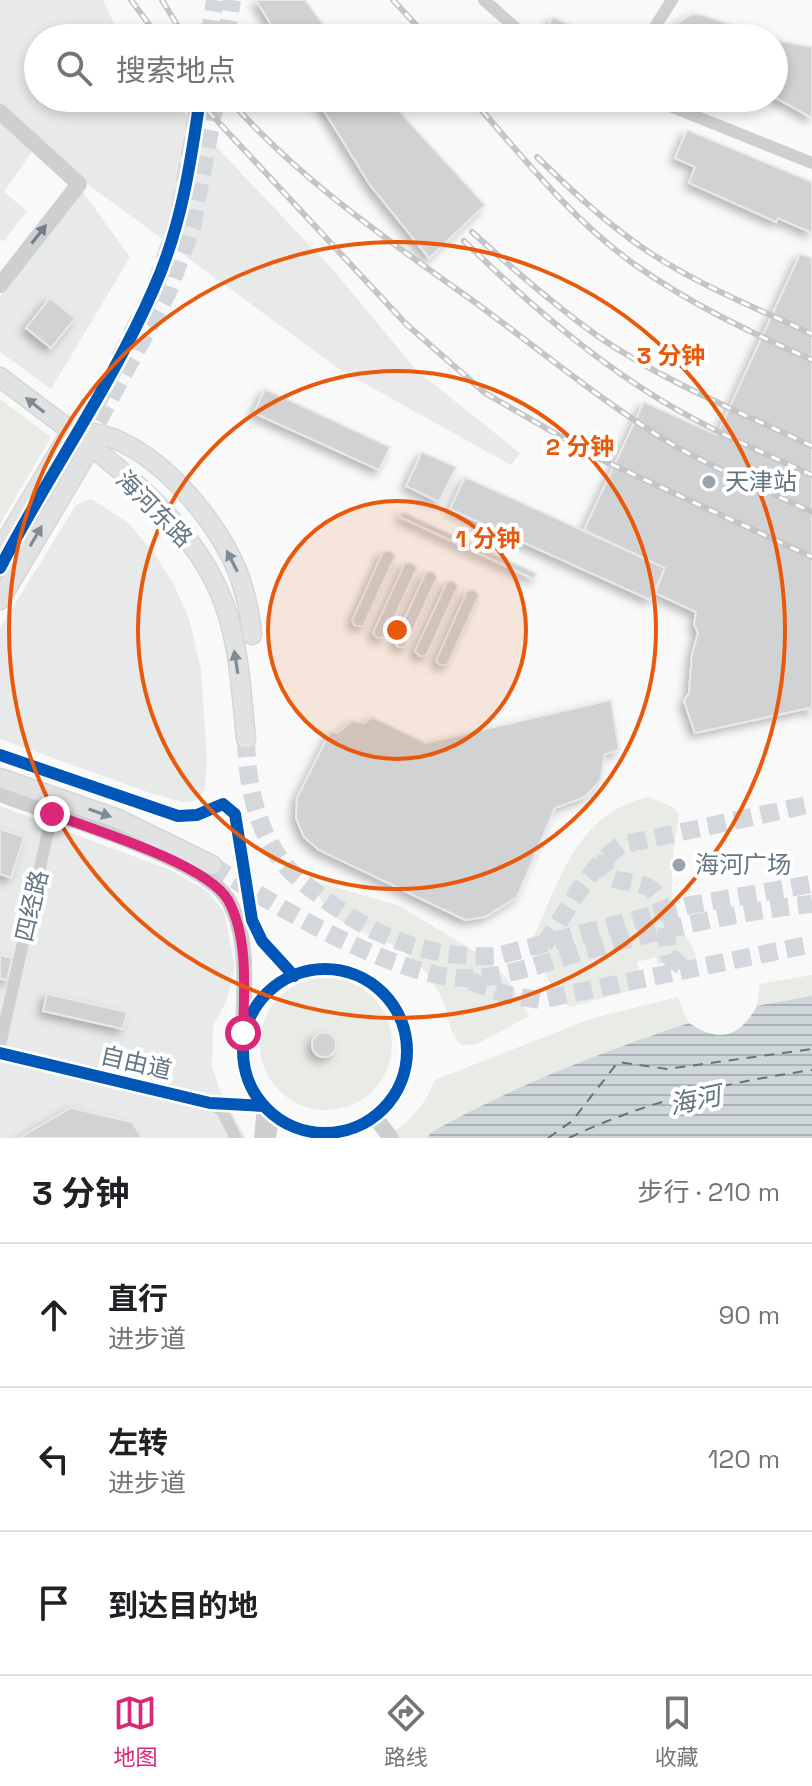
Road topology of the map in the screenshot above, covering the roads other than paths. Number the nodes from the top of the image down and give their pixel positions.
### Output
1 (484, 0) edge
2 (672, 0) edge
3 (511, 24) edge
4 (657, 24) edge
5 (0, 112) edge
6 (685, 112) edge
7 (812, 163) edge
8 (0, 285) edge
9 (0, 377) edge
10 (70, 433) junction
11 (90, 448) junction
12 (55, 458) junction
13 (74, 472) junction
14 (0, 551) edge
15 (0, 600) edge
16 (252, 635) dead end
17 (246, 739) tunnel mouth
18 (0, 755) edge
19 (0, 778) edge
20 (0, 794) edge
21 (52, 814) junction
22 (212, 865) tunnel mouth
23 (294, 976) junction
24 (243, 1033) junction
25 (0, 1045) edge
26 (0, 1053) edge
27 (210, 1103) junction
28 (269, 1110) junction
29 (375, 1117) junction
30 (345, 1134) edge
31 (236, 1138) edge
32 (260, 1138) edge
33 (270, 1138) edge
34 (383, 1138) edge
35 (391, 1138) edge

1 - 3 street
2 - 4 street
8 -> 5 street
6 - 7 street
10 -> 9 main road, 海河东路
10 - 11 main road, 海河东路
10 - 12 main road
16 -> 10 main road
11 - 13 main road
17 -> 11 main road, 海河东路
12 - 13 main road
12 - 14 main road
15 -> 13 main road
18 - 23 street
19 -> 22 main road
20 - 21 street
21 - 24 street
21 - 25 street, 四经路
23 - 24 street
23 - 29 street
24 - 28 street
26 - 27 street, 自由道
27 - 28 street, 自由道
27 - 31 street
28 - 30 street
28 - 32 street
28 - 33 street
29 - 30 street
29 - 34 street
29 - 35 street

